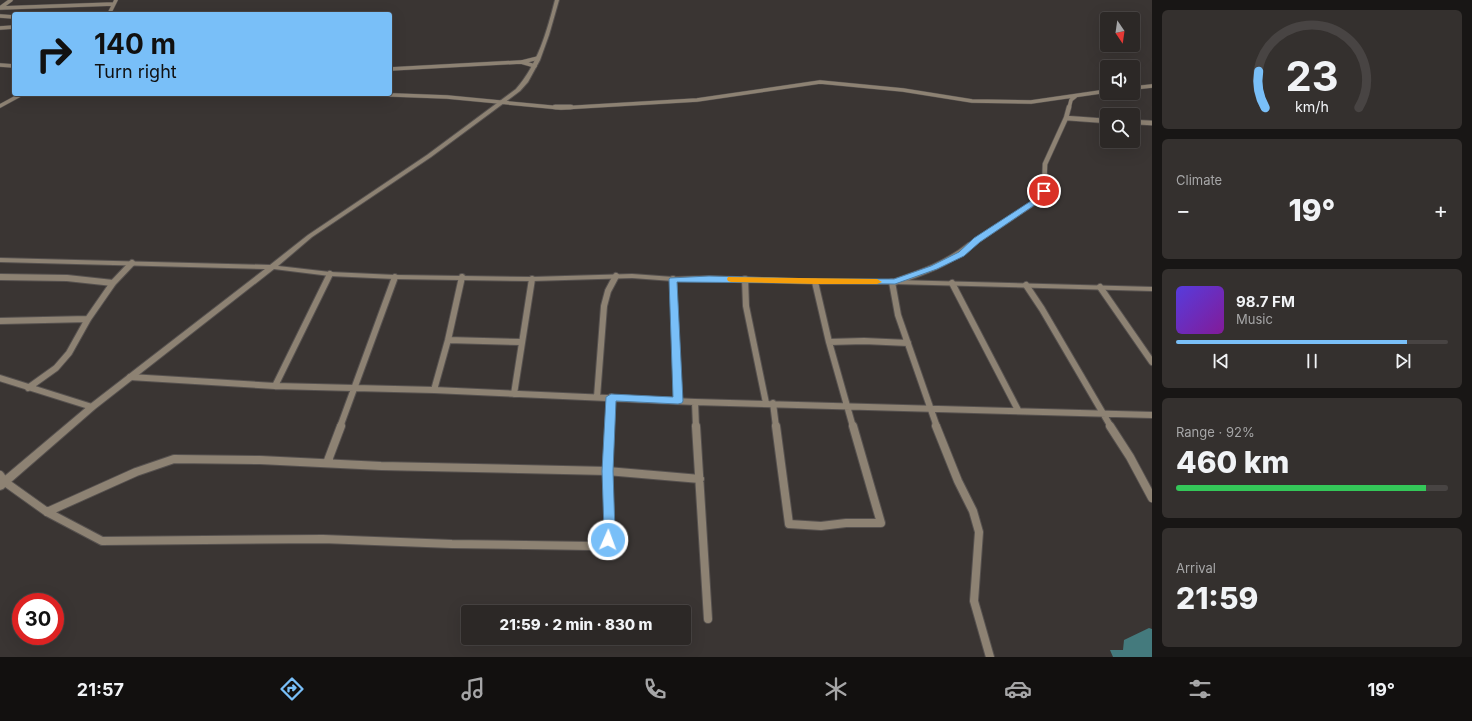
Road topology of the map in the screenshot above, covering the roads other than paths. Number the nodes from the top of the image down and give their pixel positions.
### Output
1 (11, 0) edge
2 (116, 0) edge
3 (557, 0) edge
4 (114, 4) junction
5 (0, 8) edge
6 (110, 12) edge
7 (0, 16) edge
8 (12, 16) edge
9 (12, 27) edge
10 (0, 28) edge
11 (538, 58) junction
12 (521, 62) junction
13 (0, 65) edge
14 (12, 66) edge
15 (535, 66) junction
16 (392, 69) edge
17 (1152, 86) edge
18 (1140, 87) edge
19 (1100, 92) edge
20 (392, 95) edge
21 (1078, 95) junction
22 (18, 96) edge
23 (505, 101) junction
24 (0, 106) edge
25 (1066, 118) junction
26 (1100, 120) edge
27 (1140, 122) edge
28 (1152, 123) edge
29 (0, 260) edge
30 (132, 263) junction
31 (272, 267) junction
32 (330, 274) junction
33 (616, 276) junction
34 (0, 277) edge
35 (395, 277) junction
36 (462, 277) junction
37 (532, 279) junction
38 (673, 279) junction
39 (745, 279) junction
40 (815, 282) junction
41 (894, 282) junction
42 (113, 283) junction
43 (952, 283) junction
44 (1026, 286) junction
45 (1100, 287) junction
46 (1152, 289) edge
47 (88, 319) junction
48 (0, 321) edge
49 (448, 340) junction
50 (521, 342) junction
51 (829, 342) junction
52 (908, 343) junction
53 (1152, 362) edge
54 (130, 377) junction
55 (0, 378) edge
56 (274, 386) junction
57 (28, 388) junction
58 (354, 389) junction
59 (434, 390) junction
60 (514, 394) junction
61 (597, 397) junction
62 (611, 397) junction
63 (678, 401) junction
64 (695, 402) junction
65 (770, 403) junction
66 (848, 405) junction
67 (92, 407) junction
68 (929, 407) junction
69 (1018, 410) junction
70 (1102, 413) junction
71 (1152, 415) edge
72 (327, 463) junction
73 (607, 471) junction
74 (700, 479) junction
75 (2, 481) edge
76 (1152, 498) edge
77 (46, 512) junction
78 (708, 619) dead end
79 (990, 657) edge

1 - 5 street
2 - 4 street
3 - 11 street
4 - 5 street
4 - 6 street
7 - 8 street
9 - 10 street
11 - 12 street
11 - 15 street
12 - 15 street
12 - 16 street
13 - 14 street
15 - 23 street
17 - 18 street
19 - 21 street
20 - 23 street
21 - 23 street
21 - 25 street
22 - 24 street
23 - 31 street
25 - 26 street
25 - 41 street
27 - 28 street
29 - 30 street
30 - 31 street
30 - 42 street
31 - 32 street
31 - 54 street
32 - 35 street
32 - 56 street
33 - 37 street
33 - 38 street
33 - 61 street
34 - 42 street
35 - 36 street
35 - 58 street
36 - 37 street
36 - 49 street
37 - 50 street
38 - 39 street
38 - 63 street
39 - 40 street
39 - 65 street
40 - 41 street
40 - 51 street
41 - 43 street
41 - 52 street
42 - 47 street
43 - 44 street
43 - 69 street
44 - 45 street
44 - 70 street
45 - 46 street
45 - 53 street
47 - 48 street
47 - 57 street
49 - 50 street
49 - 59 street
50 - 60 street
51 - 52 street
51 - 66 street
52 - 68 street
54 - 56 street
54 - 67 street
55 - 57 street
56 - 58 street
57 - 67 street
58 - 59 street
58 - 72 street
59 - 60 street
60 - 61 street
61 - 62 street
62 - 63 street
62 - 73 street
63 - 64 street
64 - 65 street
64 - 74 street
65 - 66 street
65 - 66 street
66 - 68 street
67 - 75 street
68 - 69 street
68 - 79 street
69 - 70 street
70 - 71 street
70 - 76 street
72 - 73 street
72 - 77 street
73 - 74 street
73 - 77 street
74 - 78 street
75 - 77 street

